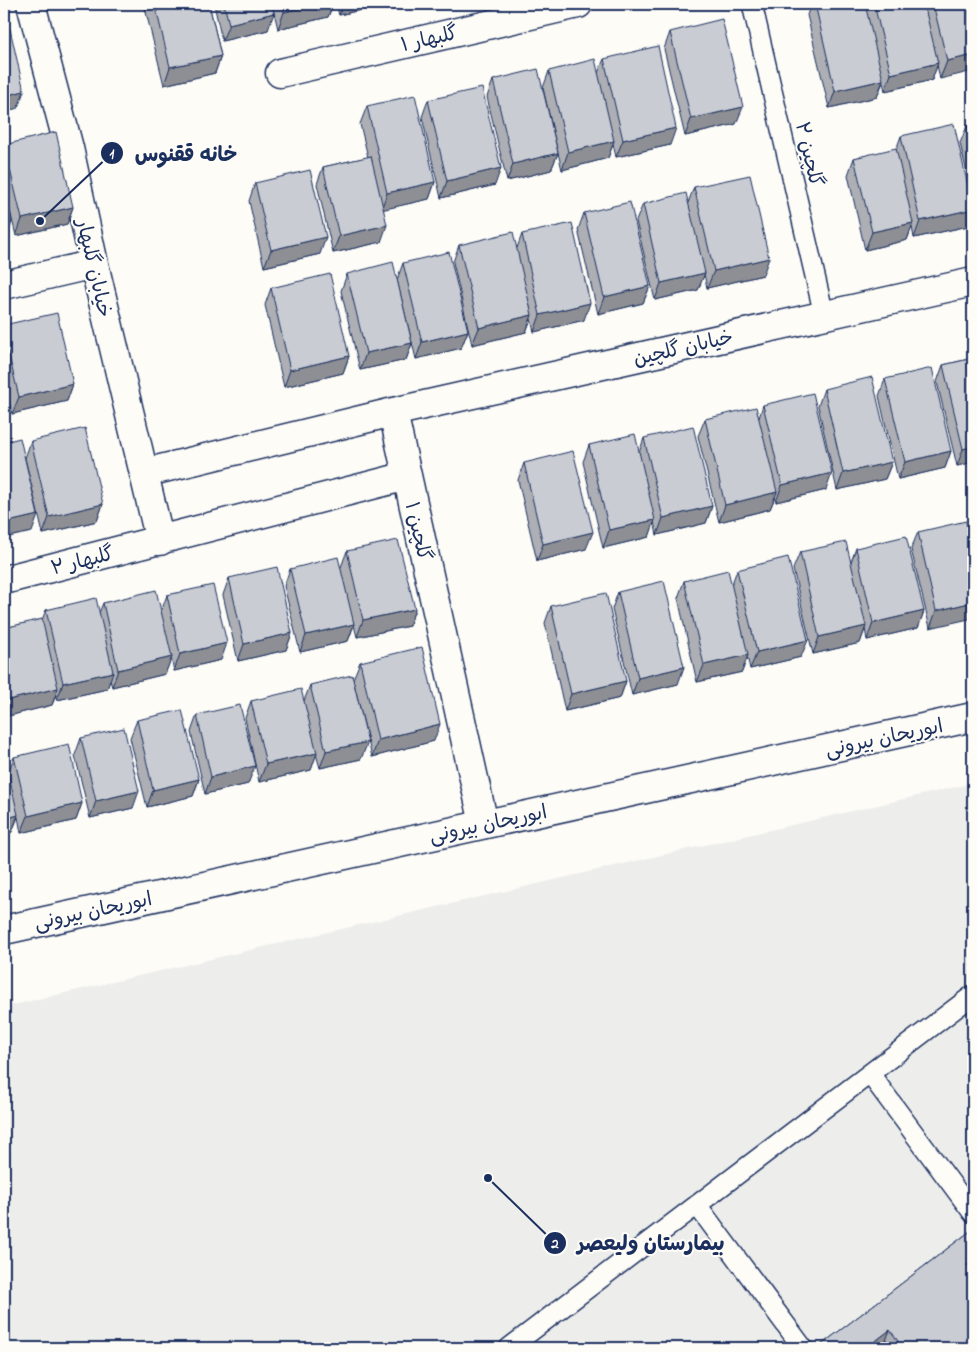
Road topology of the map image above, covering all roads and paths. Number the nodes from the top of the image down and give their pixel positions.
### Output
1 (31, 4) edge
2 (578, 4) edge
3 (752, 4) edge
4 (280, 73) dead end
5 (94, 264) junction
6 (973, 282) edge
7 (4, 285) edge
8 (824, 315) junction
9 (393, 412) junction
10 (144, 473) junction
11 (406, 476) junction
12 (160, 540) junction
13 (4, 580) edge
14 (973, 717) edge
15 (484, 824) junction
16 (4, 930) edge
17 (973, 995) edge
18 (870, 1074) junction
19 (697, 1205) junction
20 (973, 1213) edge
21 (519, 1345) edge
22 (803, 1348) edge

1 - 5 street, خیابان گلبهار
2 - 4 street, گلبهار ۱
3 - 8 lane, گلچین ۲
5 - 7 street
5 - 10 street, خیابان گلبهار
6 - 8 street, خیابان گلچین
8 - 9 street, خیابان گلچین
9 - 10 street
9 - 11 street, گلچین ۱
10 - 12 street, خیابان گلبهار
11 - 12 street, گلبهار ۲
11 - 15 street, گلچین ۱
12 - 13 street, گلبهار ۲
14 - 15 street, ابوریحان بیرونی
15 - 16 street, ابوریحان بیرونی
17 - 18 lane
18 - 19 lane
18 - 20 lane
19 - 21 lane
19 - 22 lane

